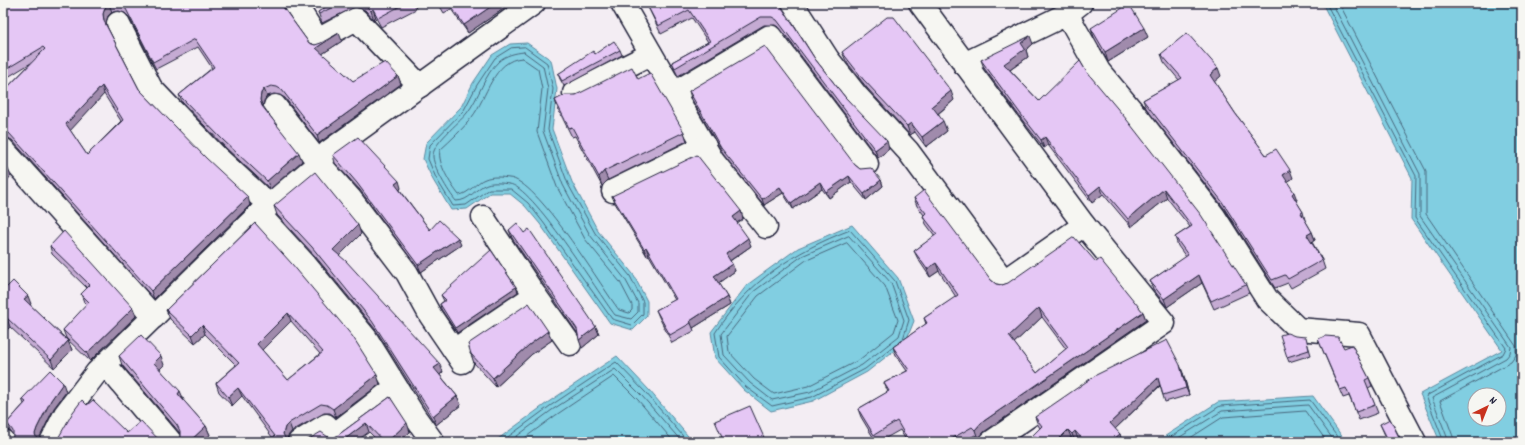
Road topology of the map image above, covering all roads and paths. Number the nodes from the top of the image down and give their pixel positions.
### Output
1 (295, 3) edge
2 (534, 3) edge
3 (622, 3) edge
4 (792, 3) edge
5 (920, 3) edge
6 (1074, 8) edge
7 (118, 23) dead end
8 (651, 54) junction
9 (964, 64) junction
10 (420, 86) junction
11 (674, 93) junction
12 (574, 94) edge
13 (275, 106) dead end
14 (705, 146) junction
15 (3, 149) edge
16 (319, 163) junction
17 (867, 164) dead end
18 (613, 191) dead end
19 (264, 210) junction
20 (484, 218) dead end
21 (1084, 225) junction
22 (766, 227) dead end
23 (535, 295) junction
24 (154, 317) junction
25 (570, 344) dead end
26 (105, 364) junction
27 (396, 387) junction
28 (51, 442) edge
29 (171, 442) edge
30 (299, 442) edge
31 (433, 442) edge
32 (991, 442) edge
33 (1416, 442) edge

1 - 10 street
2 - 10 street
3 - 8 street
4 - 21 street
5 - 9 street
6 - 9 street
6 - 33 street
7 - 19 street
8 - 11 street
8 - 12 street
9 - 21 street
10 - 16 street
11 - 14 street
11 - 17 street
13 - 16 street
14 - 18 street
14 - 22 street
15 - 24 street
16 - 19 street
16 - 23 street
19 - 24 street
19 - 27 street
20 - 23 street
21 - 32 street
23 - 25 street
24 - 26 street
26 - 28 street
26 - 29 street
27 - 30 street
27 - 31 street

